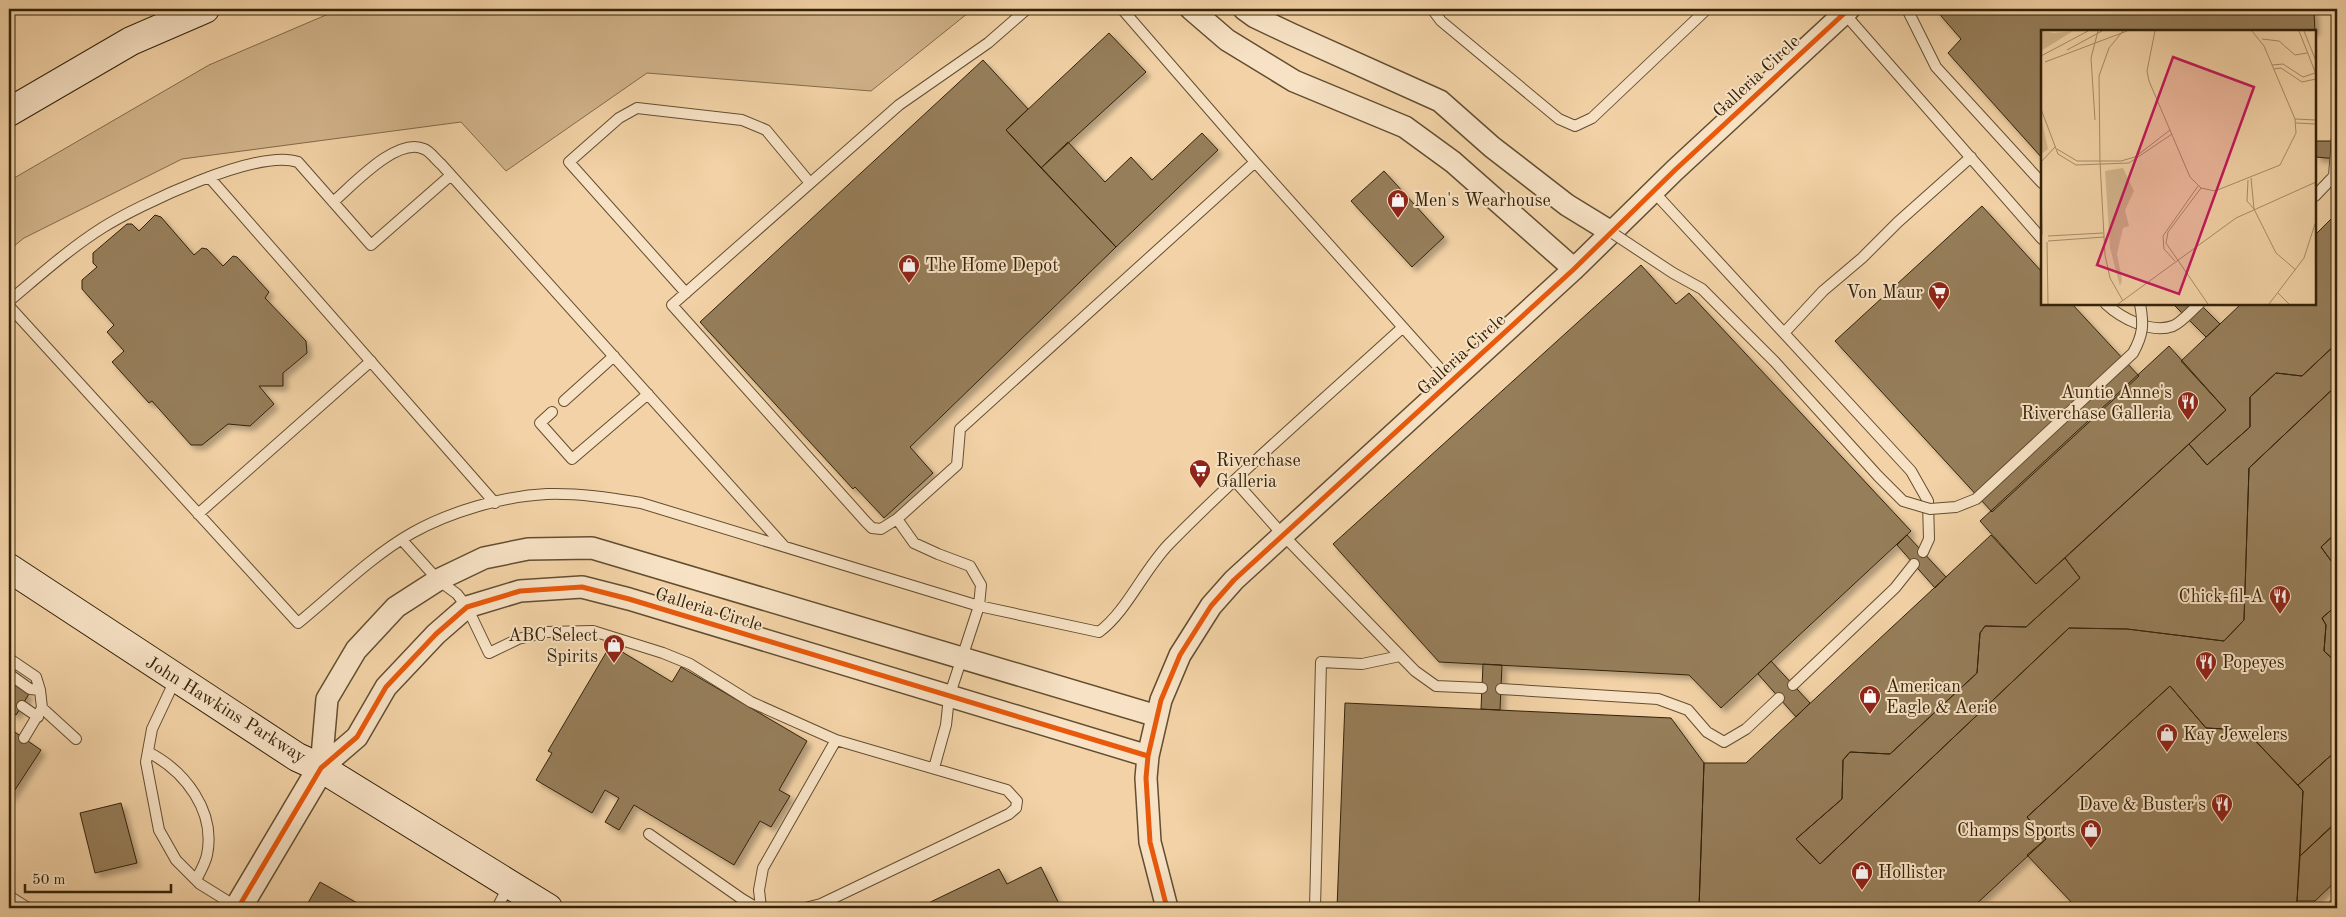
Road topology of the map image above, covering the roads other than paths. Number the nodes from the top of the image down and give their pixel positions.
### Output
1 (205, 9) edge
2 (1027, 9) edge
3 (1122, 9) edge
4 (1191, 9) edge
5 (1244, 9) edge
6 (1432, 9) edge
7 (1707, 9) edge
8 (1907, 9) edge
9 (1847, 11) edge
10 (9, 112) edge
11 (2337, 137) edge
12 (1970, 157) junction
13 (1255, 162) junction
14 (451, 175) junction
15 (209, 177) junction
16 (2041, 182) edge
17 (810, 183) junction
18 (1653, 191) junction
19 (2316, 195) edge
20 (333, 202) junction
21 (1611, 232) junction
22 (2041, 238) edge
23 (1574, 269) junction
24 (686, 293) junction
25 (9, 301) edge
26 (2107, 305) edge
27 (2140, 305) edge
28 (2198, 305) edge
29 (9, 306) edge
30 (1402, 328) junction
31 (1784, 333) junction
32 (614, 356) junction
33 (371, 361) junction
34 (1451, 381) junction
35 (648, 394) junction
36 (564, 401) dead end
37 (552, 412) dead end
38 (1235, 481) junction
39 (495, 503) junction
40 (198, 514) junction
41 (897, 519) junction
42 (1283, 535) junction
43 (402, 540) junction
44 (785, 547) junction
45 (1922, 552) dead end
46 (1914, 564) dead end
47 (9, 568) edge
48 (438, 580) junction
49 (978, 606) junction
50 (468, 608) junction
51 (1400, 656) junction
52 (961, 657) junction
53 (9, 660) edge
54 (9, 674) edge
55 (176, 678) junction
56 (1793, 685) dead end
57 (1482, 688) dead end
58 (1501, 689) dead end
59 (40, 690) junction
60 (949, 697) junction
61 (1779, 698) dead end
62 (22, 706) dead end
63 (40, 713) junction
64 (1157, 716) junction
65 (24, 738) dead end
66 (76, 739) dead end
67 (836, 740) junction
68 (148, 752) junction
69 (1148, 756) junction
70 (321, 768) junction
71 (934, 768) junction
72 (649, 834) dead end
73 (196, 880) junction
74 (510, 884) junction
75 (9, 896) edge
76 (1165, 907) edge
77 (28, 908) edge
78 (238, 908) edge
79 (496, 908) edge
80 (548, 908) edge
81 (762, 908) edge
82 (806, 908) edge
83 (1315, 908) edge

1 - 10 main road
2 - 17 lane
3 - 13 lane
4 - 23 street
5 - 21 street
6 - 7 lane
8 - 16 lane
9 - 12 lane
9 - 18 street, Galleria Circle
11 - 19 lane
12 - 22 lane
12 - 31 lane
13 - 30 lane
13 - 41 lane
14 - 20 lane
14 - 20 lane
14 - 32 lane
15 - 20 lane
15 - 25 lane
15 - 33 lane
17 - 24 lane
17 - 24 lane
18 - 21 street, Galleria Circle
18 - 31 lane
21 - 23 street, Galleria Circle
21 - 27 lane, bridge
23 - 34 street, Galleria Circle
24 - 41 lane
26 - 28 lane
29 - 40 lane
30 - 34 lane
30 - 38 lane
31 - 45 lane
32 - 35 lane
32 - 36 lane
33 - 39 lane
33 - 40 lane
34 - 42 street, Galleria Circle
35 - 37 lane
35 - 44 lane
38 - 42 lane
38 - 49 lane
39 - 43 lane
39 - 44 lane
40 - 43 lane
41 - 49 lane
42 - 51 lane
42 - 64 street, Galleria Circle
43 - 48 lane
44 - 49 lane
46 - 56 lane
47 - 55 main road, John Hawkins Parkway
48 - 50 lane
48 - 52 street, Galleria Circle
48 - 70 street, Galleria Circle
49 - 52 lane
50 - 60 street, Galleria Circle
50 - 67 lane
50 - 70 street, Galleria Circle
51 - 57 lane
51 - 83 lane
52 - 60 lane
52 - 64 street, Galleria Circle
53 - 59 lane
54 - 59 lane
55 - 68 lane
55 - 70 main road, John Hawkins Parkway
58 - 61 lane
59 - 63 lane
60 - 69 street, Galleria Circle
60 - 71 lane
62 - 63 lane
63 - 65 lane
63 - 66 lane
64 - 69 street, Galleria Circle
67 - 71 lane
67 - 81 lane
68 - 73 lane
68 - 73 lane
69 - 76 street, Galleria Circle
70 - 74 main road, John Hawkins Parkway
70 - 78 street
71 - 82 lane
72 - 81 lane
73 - 78 lane
74 - 79 lane
74 - 80 main road, John Hawkins Parkway
75 - 77 lane

